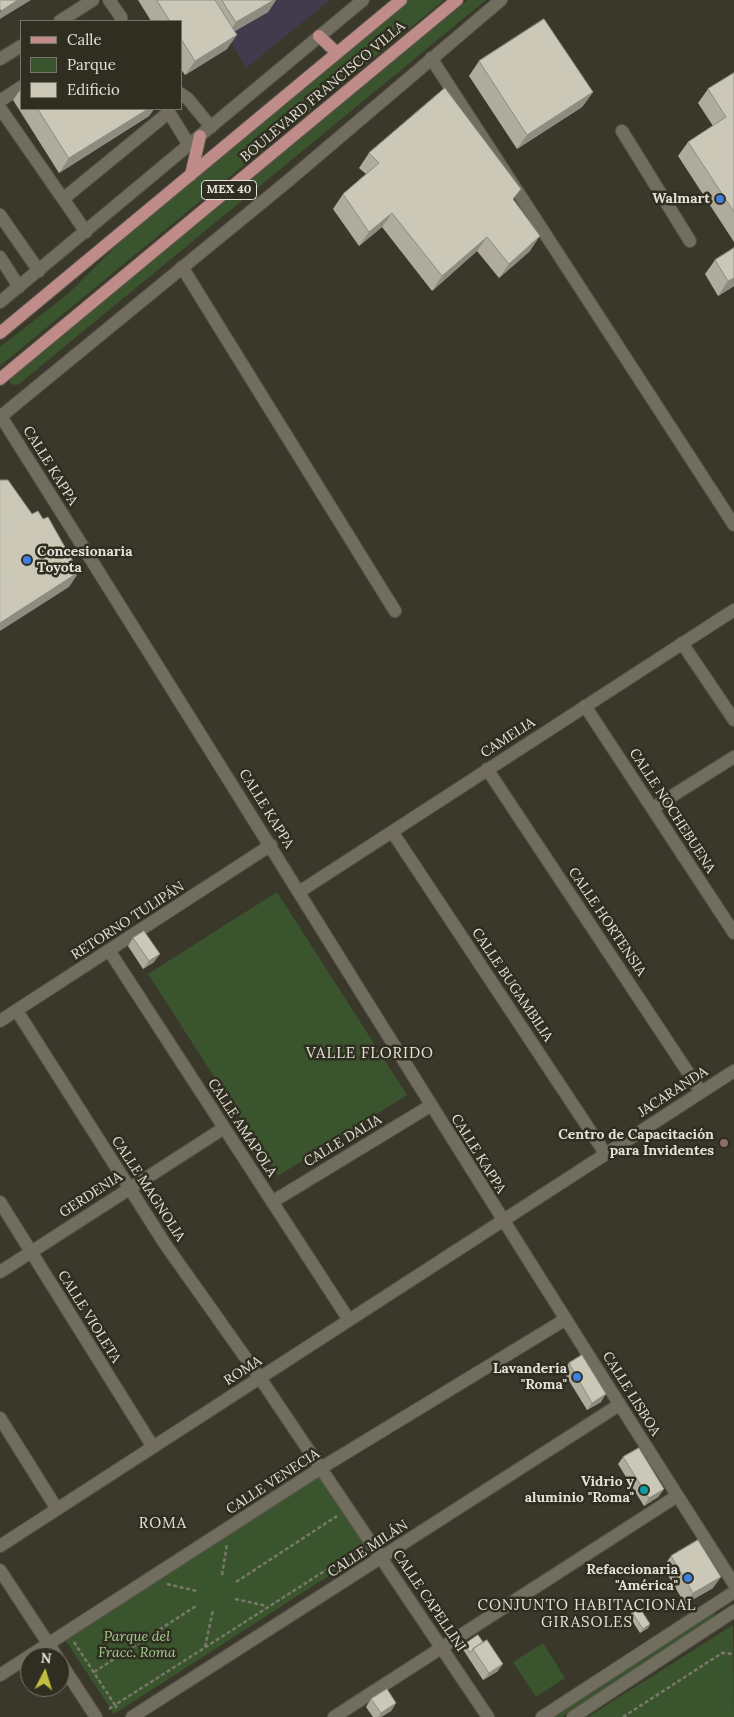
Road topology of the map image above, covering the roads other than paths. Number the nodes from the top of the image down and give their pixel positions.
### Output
1 (93, 0) edge
2 (109, 0) edge
3 (363, 0) edge
4 (401, 0) edge
5 (457, 0) edge
6 (501, 0) edge
7 (62, 20) edge
8 (121, 20) edge
9 (319, 36) junction
10 (20, 47) edge
11 (337, 53) junction
12 (431, 58) junction
13 (0, 59) edge
14 (20, 88) edge
15 (182, 95) edge
16 (0, 101) edge
17 (0, 108) edge
18 (167, 111) edge
19 (210, 126) junction
20 (622, 131) dead end
21 (200, 136) junction
22 (189, 145) junction
23 (191, 174) junction
24 (64, 200) junction
25 (0, 215) edge
26 (86, 232) junction
27 (690, 241) dead end
28 (0, 258) edge
29 (182, 267) junction
30 (38, 271) junction
31 (19, 287) junction
32 (0, 302) edge
33 (0, 334) edge
34 (0, 379) edge
35 (0, 416) edge
36 (734, 525) edge
37 (734, 610) edge
38 (395, 611) dead end
39 (682, 643) junction
40 (585, 706) junction
41 (734, 720) edge
42 (734, 758) edge
43 (487, 769) junction
44 (653, 808) junction
45 (393, 833) junction
46 (271, 845) junction
47 (299, 892) junction
48 (733, 928) edge
49 (110, 952) junction
50 (17, 1011) junction
51 (0, 1021) edge
52 (734, 1071) edge
53 (701, 1092) junction
54 (430, 1106) junction
55 (224, 1128) junction
56 (605, 1153) junction
57 (130, 1188) junction
58 (0, 1202) edge
59 (272, 1202) junction
60 (502, 1220) junction
61 (31, 1252) junction
62 (0, 1272) edge
63 (566, 1319) junction
64 (349, 1320) junction
65 (260, 1378) junction
66 (619, 1405) junction
67 (0, 1418) edge
68 (153, 1447) junction
69 (321, 1468) junction
70 (677, 1496) junction
71 (57, 1508) junction
72 (0, 1546) edge
73 (382, 1558) junction
74 (0, 1570) edge
75 (734, 1584) edge
76 (734, 1592) edge
77 (734, 1611) edge
78 (49, 1645) junction
79 (441, 1646) junction
80 (0, 1675) edge
81 (70, 1677) edge
82 (96, 1717) edge
83 (132, 1717) edge
84 (334, 1717) edge
85 (488, 1717) edge
86 (542, 1717) edge
87 (573, 1717) edge

1 - 7 street
2 - 8 street
3 - 9 street
4 - 11 main road, BOULEVARD FRANCISCO VILLA / MEX 40
5 - 34 main road, BOULEVARD FRANCISCO VILLA / MEX 40
6 - 12 street
9 - 11 main road
9 - 19 street
10 - 13 street
11 - 23 main road, BOULEVARD FRANCISCO VILLA / MEX 40
12 - 29 street
12 - 36 street
14 - 16 street
15 - 19 street
17 - 24 street
18 - 22 street
18 - 24 street
19 - 21 street
20 - 27 street
21 - 22 street
21 - 23 main road
22 - 26 street
23 - 33 main road, BOULEVARD FRANCISCO VILLA / MEX 40
24 - 26 street
25 - 30 street
26 - 30 street
28 - 31 street
29 - 35 street
29 - 38 street
30 - 31 street
31 - 32 street
35 - 46 street, CALLE KAPPA
37 - 39 street, CAMELIA
39 - 40 street, CAMELIA
39 - 41 street
40 - 43 street, CAMELIA
40 - 44 street, CALLE NOCHEBUENA
42 - 44 street
43 - 45 street, CAMELIA
43 - 53 street, CALLE HORTENSIA
44 - 48 street, CALLE NOCHEBUENA
45 - 47 street, CAMELIA
45 - 56 street, CALLE BUGAMBILIA
46 - 47 street, CALLE KAPPA
46 - 49 street, RETORNO TULIPÁN
47 - 54 street, CALLE KAPPA
49 - 50 street, RETORNO TULIPÁN
49 - 55 street, CALLE AMAPOLA
50 - 51 street, RETORNO TULIPÁN
50 - 57 street, CALLE MAGNOLIA
52 - 53 street, JACARANDA
53 - 56 street, JACARANDA
54 - 59 street, CALLE DALIA
54 - 60 street, CALLE KAPPA
55 - 57 street, GERDENIA
55 - 59 street, CALLE AMAPOLA
56 - 60 street, JACARANDA
57 - 61 street, GERDENIA
57 - 65 street, CALLE MAGNOLIA
58 - 61 street, CALLE VIOLETA
59 - 64 street, CALLE AMAPOLA
60 - 63 street, CALLE LISBOA
60 - 64 street, ROMA
61 - 62 street, GERDENIA
61 - 68 street, CALLE VIOLETA
63 - 66 street, CALLE LISBOA
63 - 69 street, CALLE VENECIA
64 - 65 street, ROMA
65 - 68 street, ROMA
65 - 69 street, CALLE CAPELLINI
66 - 70 street, CALLE LISBOA
66 - 73 street, CALLE MILÁN
67 - 71 street
68 - 71 street, ROMA
69 - 73 street, CALLE CAPELLINI
69 - 78 street, CALLE VENECIA
70 - 75 street, CALLE LISBOA
70 - 79 street
71 - 72 street, ROMA
73 - 79 street, CALLE CAPELLINI
73 - 83 street, CALLE MILÁN
74 - 78 street
76 - 86 street
77 - 87 street
78 - 80 street, CALLE VENECIA
79 - 84 street
79 - 85 street, CALLE CAPELLINI
81 - 82 street

